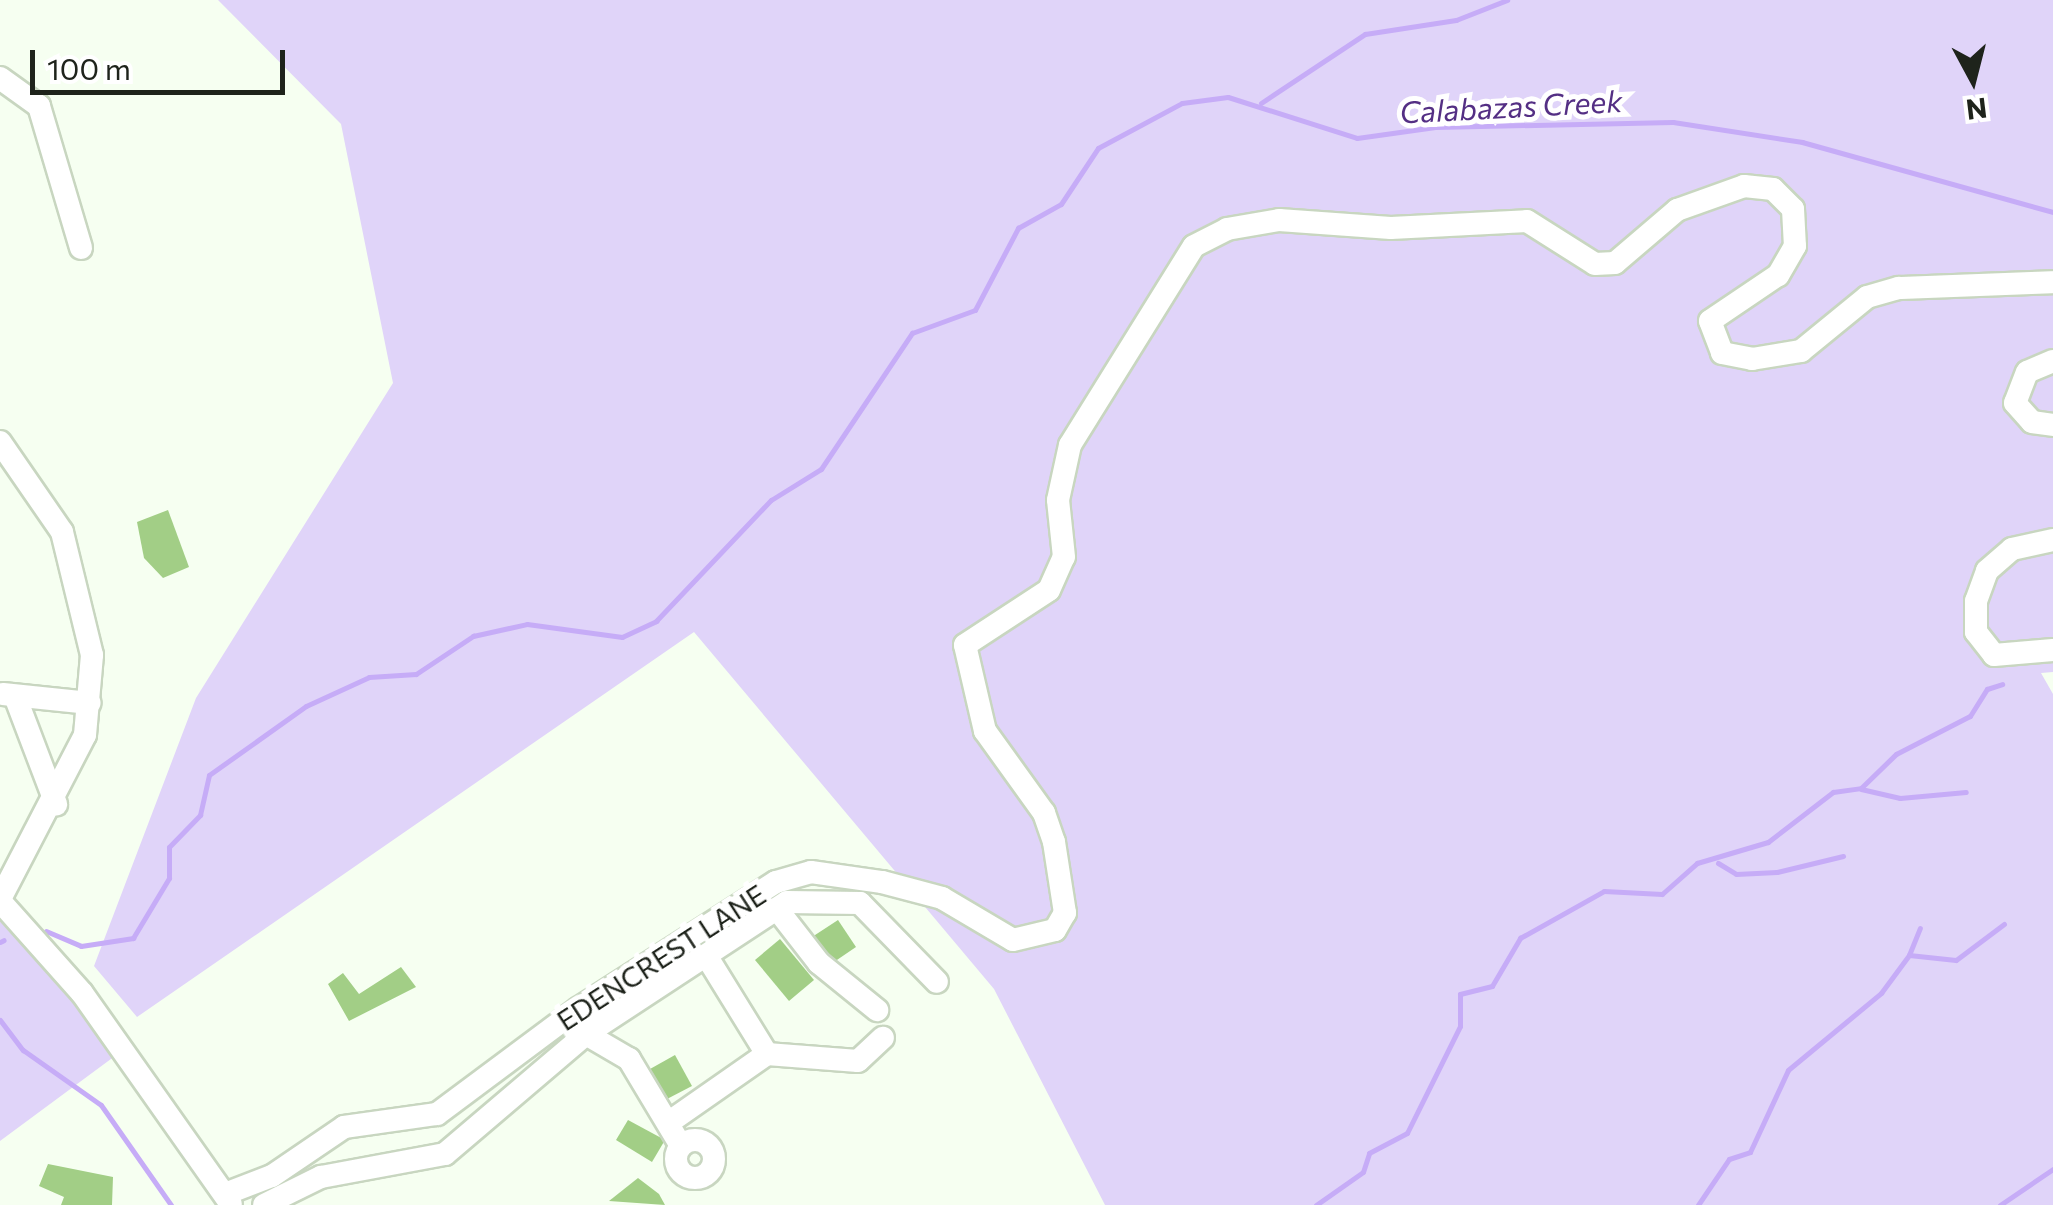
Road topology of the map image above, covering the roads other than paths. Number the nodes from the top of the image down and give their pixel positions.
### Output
1 (0, 78) edge
2 (82, 248) dead end
3 (2053, 282) edge
4 (2053, 361) edge
5 (2053, 425) edge
6 (0, 442) edge
7 (2053, 540) edge
8 (2053, 650) edge
9 (7, 695) edge
10 (90, 703) junction
11 (56, 804) junction
12 (0, 900) edge
13 (777, 910) junction
14 (707, 957) junction
15 (937, 982) dead end
16 (876, 1010) dead end
17 (586, 1034) junction
18 (882, 1038) dead end
19 (767, 1054) junction
20 (668, 1124) junction
21 (682, 1146) dead end
22 (228, 1200) edge
23 (264, 1205) edge

1 - 2 street
3 - 22 street, EDENCREST LANE
4 - 5 street
6 - 10 street
7 - 8 street
9 - 10 street
9 - 11 street
10 - 11 street
11 - 12 street
12 - 22 street
13 - 14 street
13 - 15 street
13 - 16 street
14 - 17 street
14 - 19 street
17 - 20 street
17 - 23 street
18 - 19 street
19 - 20 street
20 - 21 street

